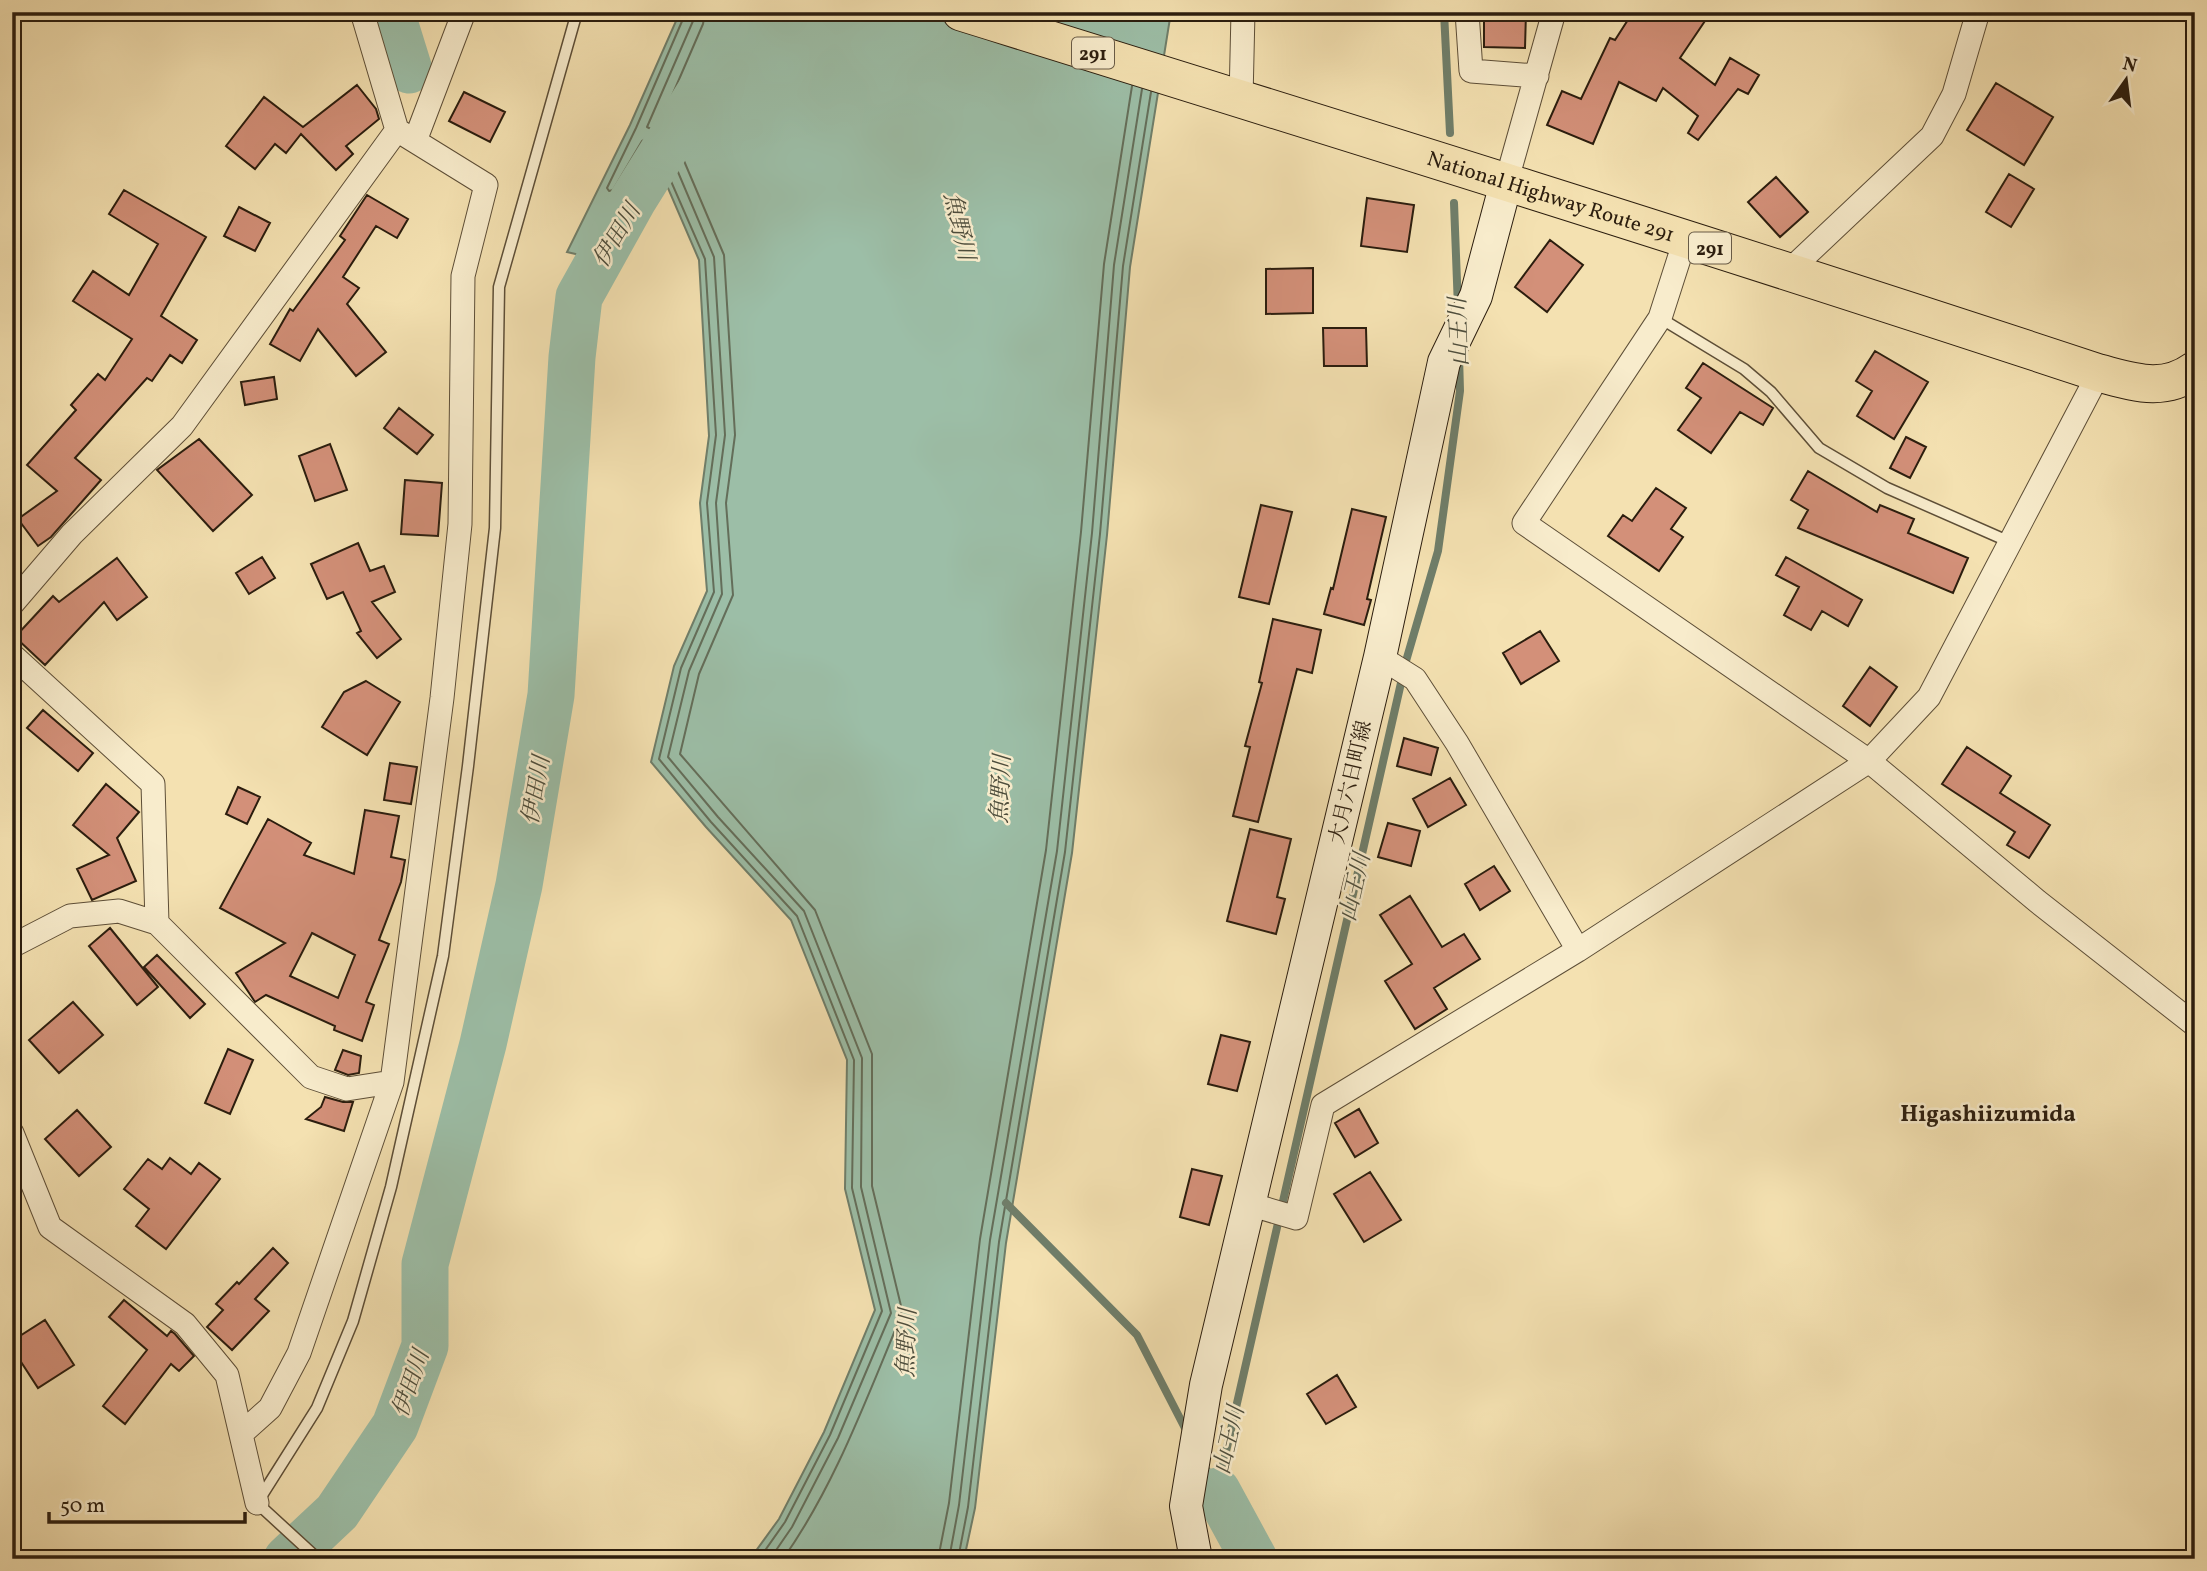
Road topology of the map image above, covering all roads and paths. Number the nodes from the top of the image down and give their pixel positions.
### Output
1 (362, 12) edge
2 (464, 12) edge
3 (577, 12) edge
4 (961, 12) edge
5 (1243, 12) edge
6 (1468, 12) edge
7 (1555, 12) edge
8 (1978, 12) edge
9 (1537, 76) junction
10 (1234, 96) junction
11 (406, 136) junction
12 (1506, 183) junction
13 (1685, 240) junction
14 (1789, 271) junction
15 (1660, 318) junction
16 (2099, 373) junction
17 (2187, 375) edge
18 (2010, 542) junction
19 (12, 604) edge
20 (12, 655) edge
21 (1380, 657) junction
22 (1869, 761) junction
23 (157, 923) junction
24 (12, 946) edge
25 (1578, 950) junction
26 (2195, 1025) edge
27 (392, 1082) junction
28 (12, 1133) edge
29 (1249, 1204) junction
30 (242, 1433) junction
31 (257, 1503) junction
32 (318, 1559) edge
33 (1196, 1559) edge

1 - 11 street
2 - 11 street
3 - 31 lane
4 - 10 highway, National Highway Route 291 / 291
5 - 10 street
6 - 9 street
7 - 9 street
8 - 14 street
9 - 12 street
10 - 12 highway, National Highway Route 291 / 291
11 - 19 street
11 - 27 street
12 - 13 highway, National Highway Route 291 / 291
12 - 21 main road, 大月六日町線
13 - 14 highway, National Highway Route 291 / 291
13 - 15 street
14 - 16 highway, National Highway Route 291 / 291
15 - 18 lane
15 - 22 street
16 - 17 highway, National Highway Route 291 / 291
16 - 18 street
18 - 22 street
20 - 23 street
21 - 25 street
21 - 29 main road, 大月六日町線
22 - 25 street
22 - 26 street
23 - 24 street
23 - 27 street
25 - 29 street
27 - 30 street
28 - 30 street
29 - 33 main road, 大月六日町線
30 - 31 street
31 - 32 lane

